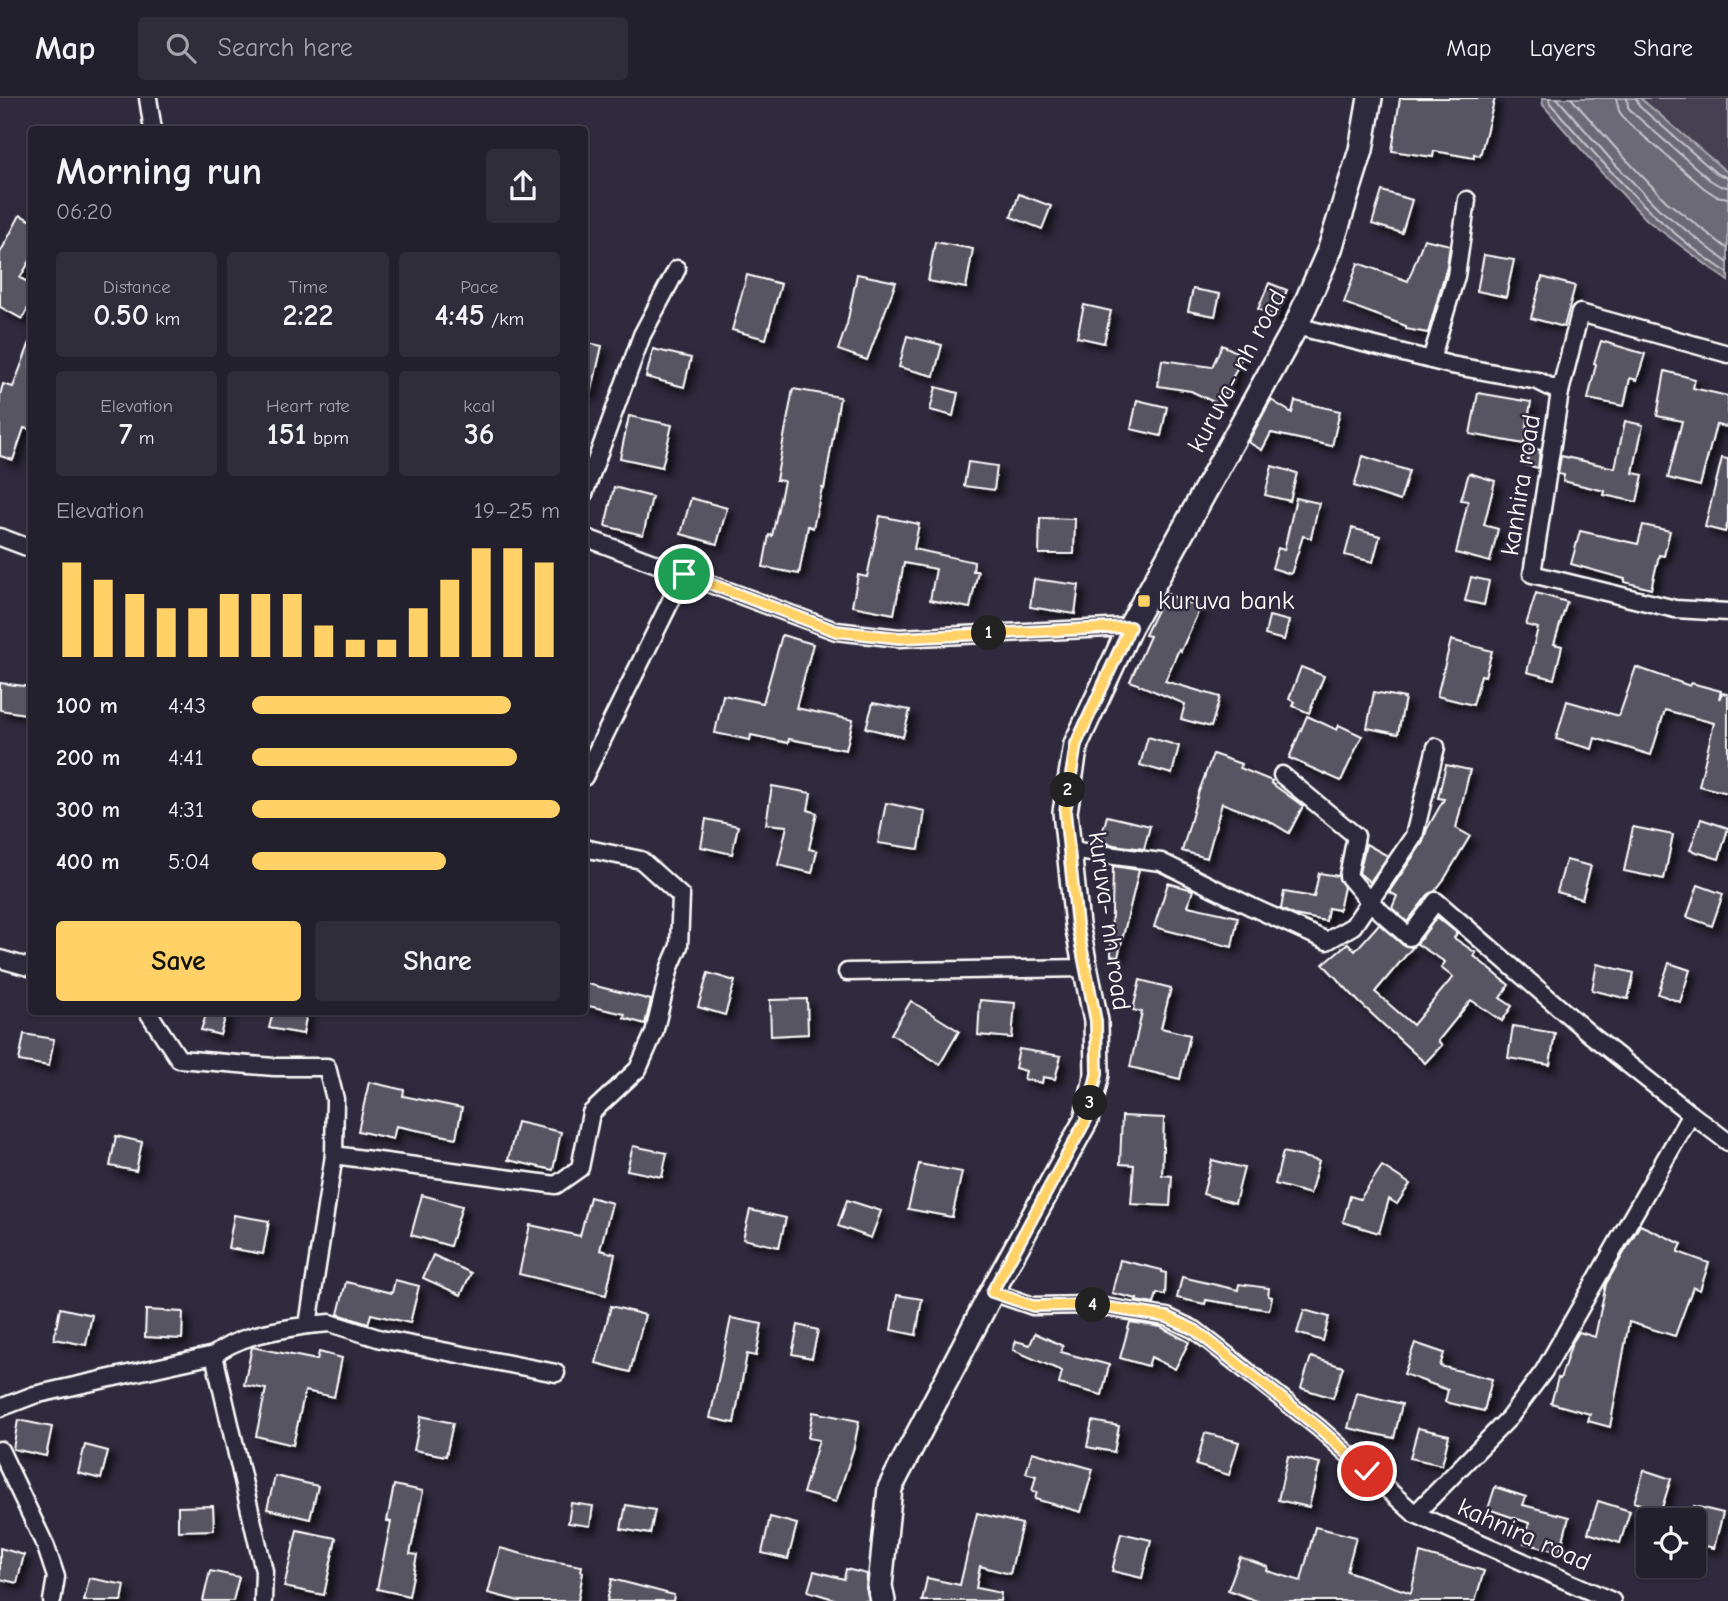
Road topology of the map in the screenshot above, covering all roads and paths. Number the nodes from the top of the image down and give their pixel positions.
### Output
1 (148, 98) edge
2 (1370, 98) edge
3 (152, 126) edge
4 (1466, 200) dead end
5 (677, 269) dead end
6 (1296, 326) junction
7 (1728, 354) edge
8 (1432, 360) junction
9 (1560, 392) junction
10 (588, 483) edge
11 (0, 537) edge
12 (588, 538) edge
13 (28, 548) edge
14 (684, 574) junction
15 (1728, 612) edge
16 (1130, 627) junction
17 (1436, 747) dead end
18 (588, 770) edge
19 (1282, 775) dead end
20 (588, 849) edge
21 (1069, 850) junction
22 (1370, 902) junction
23 (0, 959) edge
24 (28, 967) edge
25 (1086, 968) junction
26 (848, 972) dead end
27 (150, 1015) edge
28 (1691, 1114) junction
29 (1728, 1142) edge
30 (334, 1155) junction
31 (992, 1292) junction
32 (308, 1325) junction
33 (214, 1355) junction
34 (555, 1373) dead end
35 (0, 1408) edge
36 (0, 1450) edge
37 (1415, 1514) junction
38 (52, 1601) edge
39 (262, 1601) edge
40 (883, 1601) edge
41 (1612, 1601) edge

1 - 3 street
2 - 6 main road, kuruva- nh road
4 - 8 street
5 - 10 street
6 - 8 street, kanhira road
6 - 16 main road, kuruva- nh road
7 - 9 street
8 - 9 street, kanhira road
9 - 15 street, kanhira road
11 - 13 street
12 - 14 street
14 - 16 street
14 - 18 street
16 - 21 main road, kuruva- nh road
17 - 22 street
19 - 22 street
20 - 30 street
21 - 22 street
21 - 25 main road, kuruva- nh road
22 - 28 street
23 - 24 street
25 - 26 street
25 - 31 main road, kuruva- nh road
27 - 30 street
28 - 29 street
28 - 37 street
30 - 32 street
31 - 37 street, kahnira road
31 - 40 main road, kuruva- nh road
32 - 33 street
32 - 34 street
33 - 35 street
33 - 39 street
36 - 38 street
37 - 41 street, kahnira road

